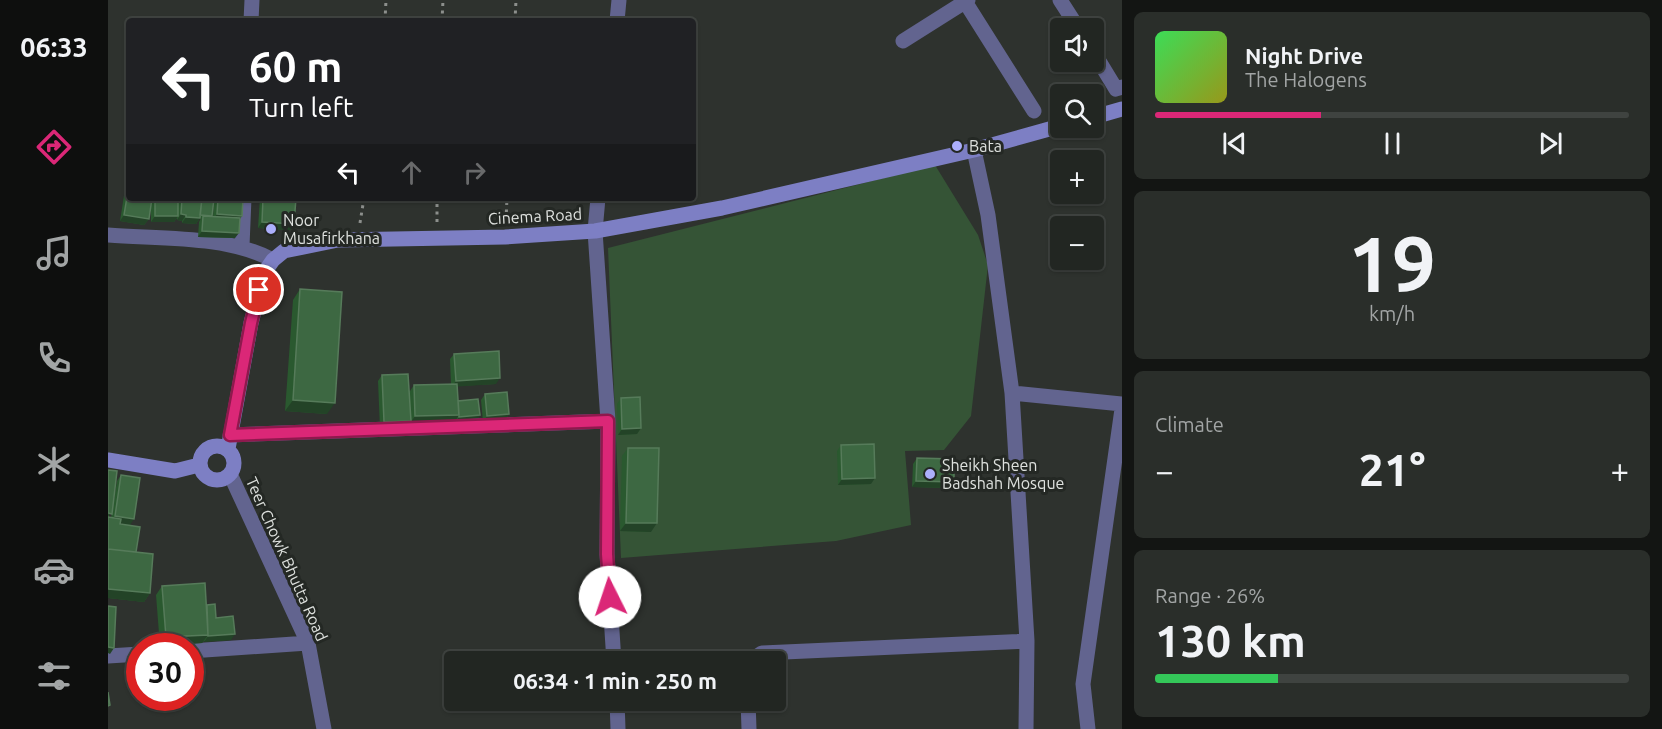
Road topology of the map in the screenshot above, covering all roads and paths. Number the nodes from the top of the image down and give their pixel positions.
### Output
1 (252, 0) edge
2 (386, 0) edge
3 (443, 0) edge
4 (516, 0) edge
5 (619, 0) edge
6 (1060, 0) edge
7 (966, 1) edge
8 (251, 18) edge
9 (385, 18) edge
10 (442, 18) edge
11 (515, 18) edge
12 (617, 18) edge
13 (1072, 18) edge
14 (903, 41) dead end
15 (1104, 69) edge
16 (1122, 87) edge
17 (1122, 109) edge
18 (1034, 111) dead end
19 (1104, 114) edge
20 (1050, 129) edge
21 (974, 150) junction
22 (244, 201) edge
23 (364, 201) edge
24 (437, 201) edge
25 (507, 201) edge
26 (598, 201) edge
27 (595, 231) junction
28 (108, 235) edge
29 (505, 237) junction
30 (437, 238) junction
31 (358, 240) junction
32 (242, 246) junction
33 (273, 260) junction
34 (1012, 393) junction
35 (1122, 406) edge
36 (608, 421) junction
37 (229, 442) junction
38 (108, 460) edge
39 (199, 465) junction
40 (230, 474) junction
41 (1027, 641) junction
42 (308, 643) junction
43 (204, 650) edge
44 (613, 651) edge
45 (786, 652) edge
46 (126, 655) edge
47 (108, 656) edge
48 (617, 711) edge
49 (748, 711) edge
50 (324, 729) edge
51 (618, 729) edge
52 (749, 729) edge
53 (1026, 729) edge
54 (1088, 729) edge

1 - 8 street
2 - 9 path
3 - 10 path
4 - 11 path
5 - 12 street
6 - 13 street
7 - 14 street
7 - 18 street
15 - 16 street
17 - 19 street
20 - 21 street, Cinema Road
21 - 27 street, Cinema Road
21 - 34 street
22 - 32 street
23 - 31 path
24 - 30 path
25 - 29 path
26 - 27 street
27 - 29 street, Cinema Road
27 - 36 street
28 - 32 street
29 - 30 street, Cinema Road
30 - 31 street, Cinema Road
31 - 33 street, Cinema Road
32 - 33 street
33 - 37 street
34 - 35 street
34 - 41 street
35 - 54 street
36 - 37 street
36 - 44 street
37 - 39 street
37 - 40 street
38 - 39 street
39 - 40 street
40 - 42 street, Teer Chowk Bhutta Road
41 - 45 street
41 - 53 street
42 - 43 street
42 - 50 street, Teer Chowk Bhutta Road
46 - 47 street
48 - 51 street
49 - 52 street

